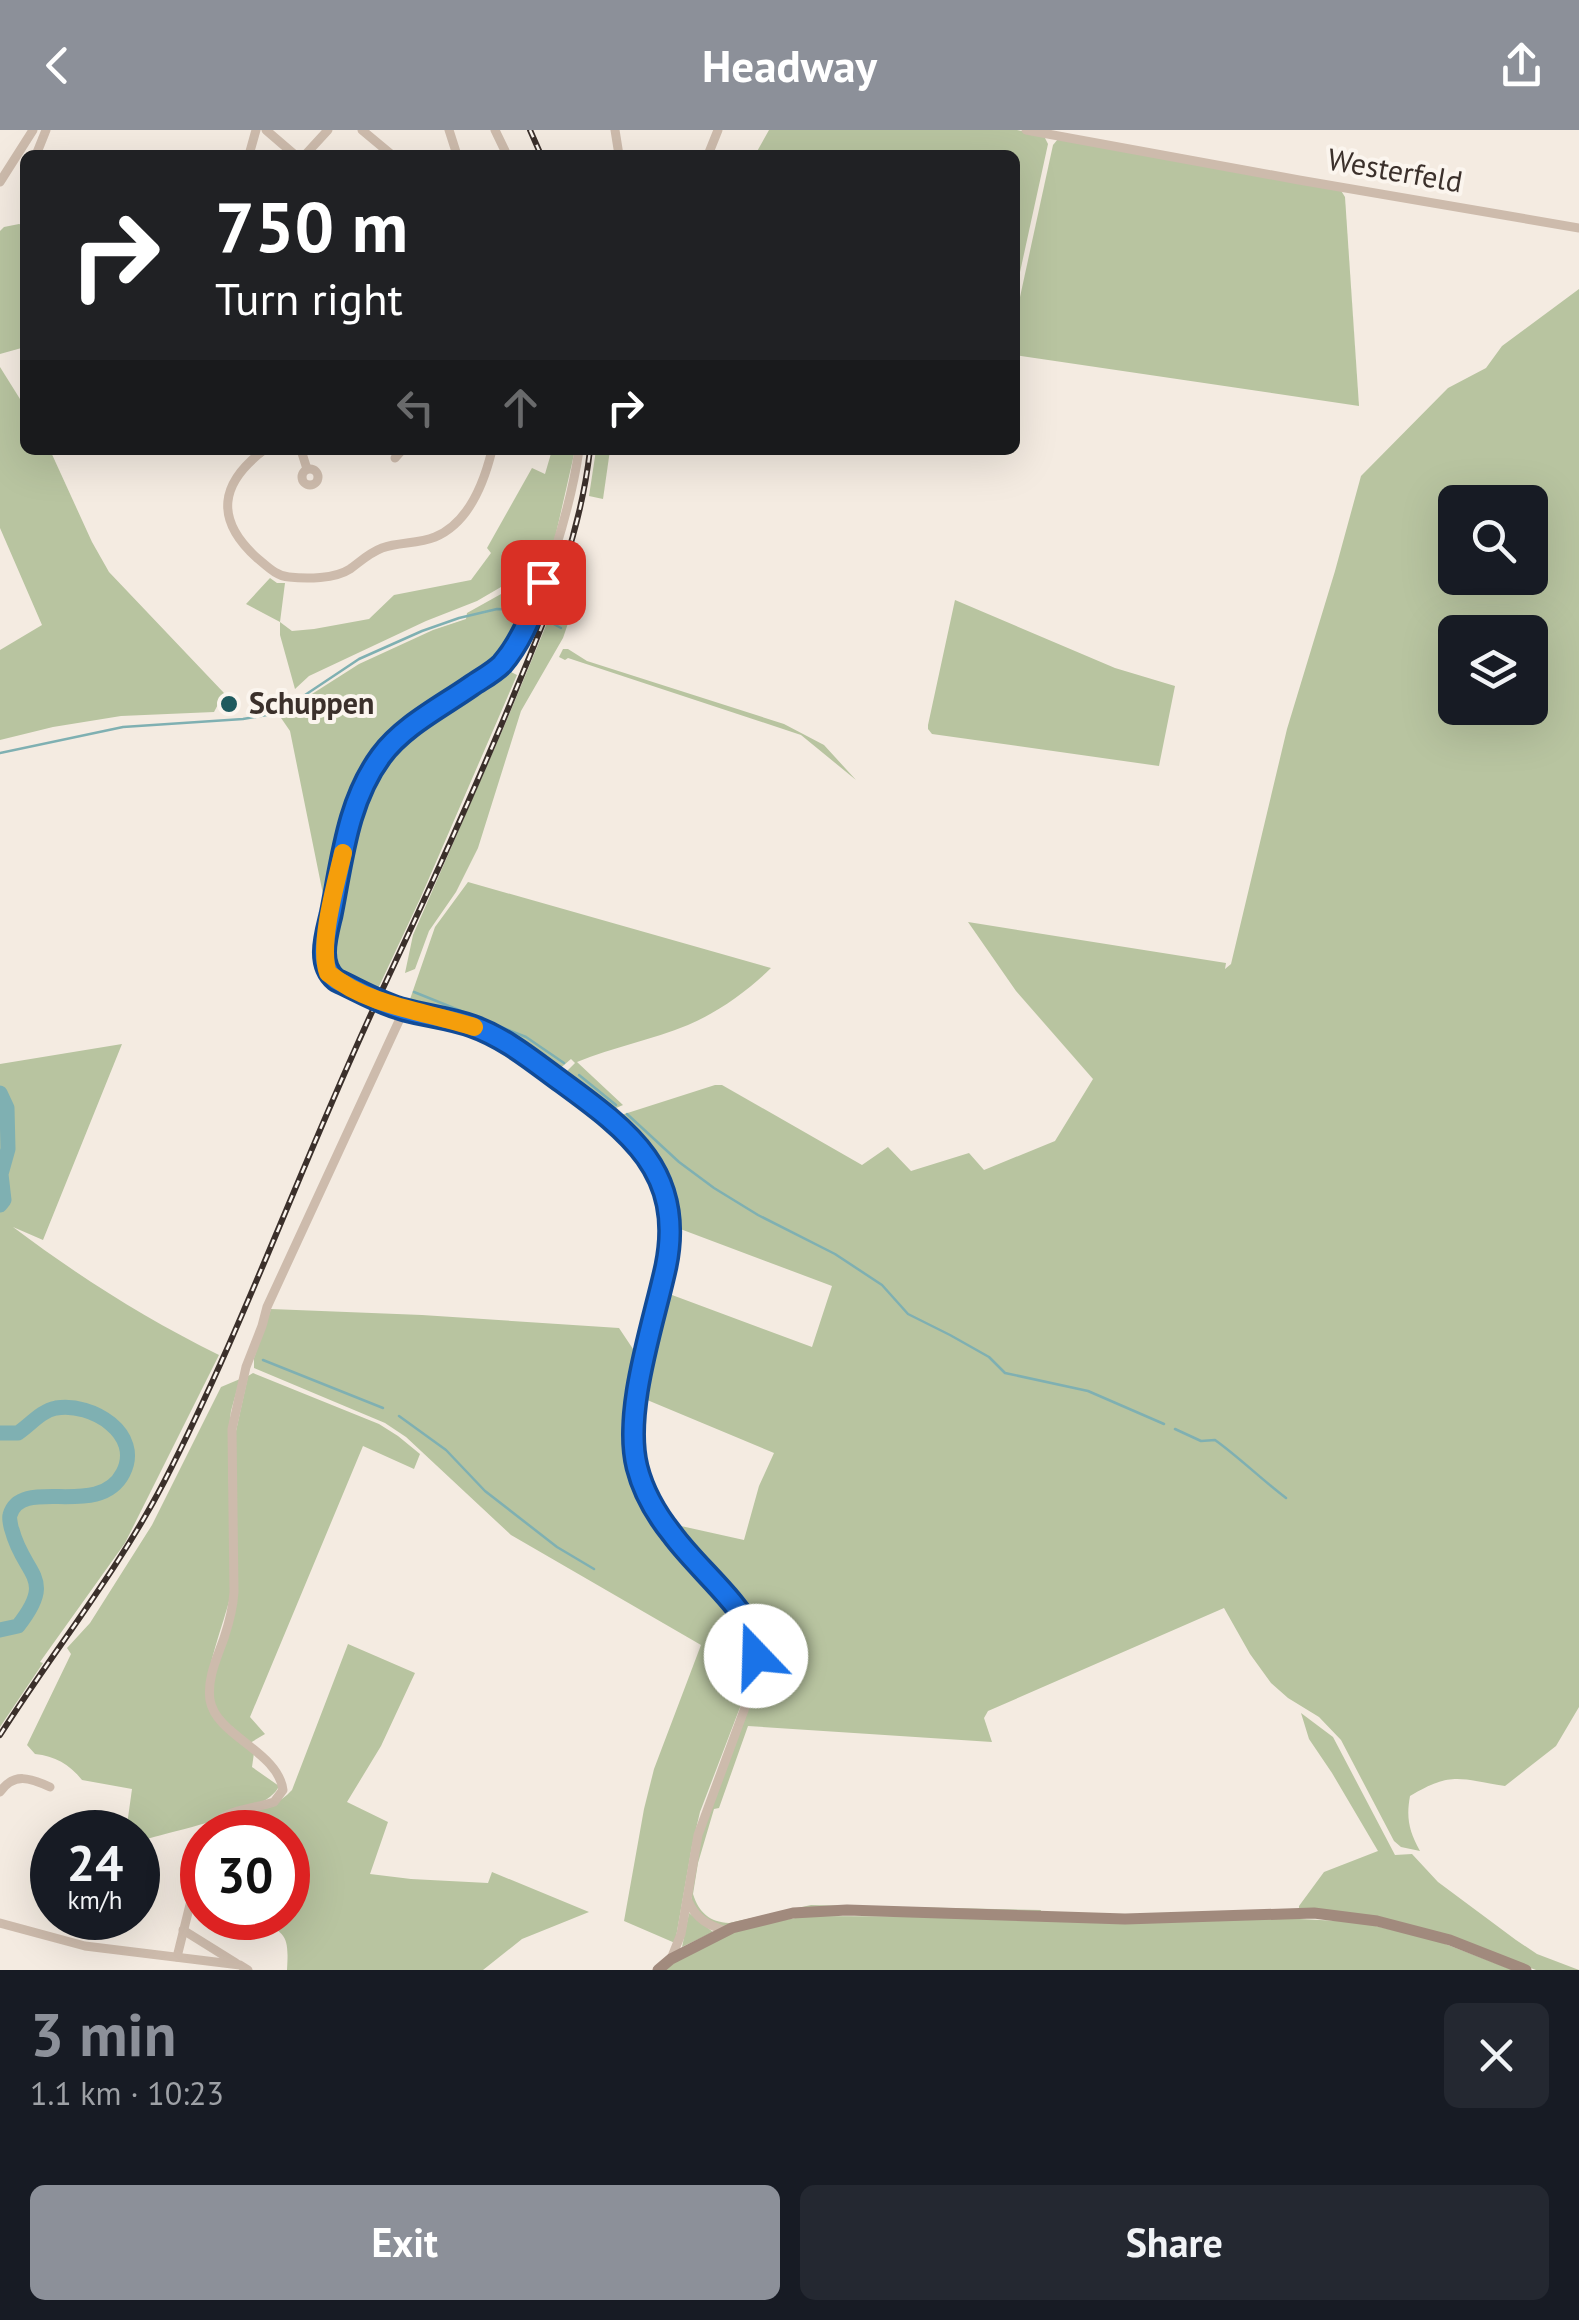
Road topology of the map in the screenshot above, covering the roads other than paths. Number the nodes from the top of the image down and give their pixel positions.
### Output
1 (32, 130) edge
2 (266, 130) edge
3 (328, 130) edge
4 (362, 130) edge
5 (1026, 130) edge
6 (289, 150) edge
7 (310, 150) edge
8 (386, 150) edge
9 (0, 182) edge
10 (1579, 228) edge
11 (258, 455) edge
12 (304, 455) edge
13 (491, 455) edge
14 (578, 455) edge
15 (308, 469) dead end
16 (404, 1010) junction
17 (50, 1786) dead end
18 (0, 1792) edge
19 (245, 1810) edge
20 (687, 1899) junction
21 (0, 1924) edge
22 (728, 1930) junction
23 (181, 1940) edge
24 (199, 1940) edge
25 (177, 1957) junction
26 (671, 1959) junction
27 (245, 1968) edge
28 (658, 1970) edge
29 (1526, 1970) edge

1 - 9 street
2 - 6 street
3 - 7 street
4 - 8 street
5 - 10 street, Westerfeld
11 - 13 street
12 - 15 street
14 - 16 street
16 - 19 street
16 - 20 street
17 - 18 street
20 - 22 street
20 - 26 street
21 - 25 street
22 - 26 main road
22 - 29 main road
23 - 25 street
24 - 27 street
25 - 27 street
26 - 28 main road

